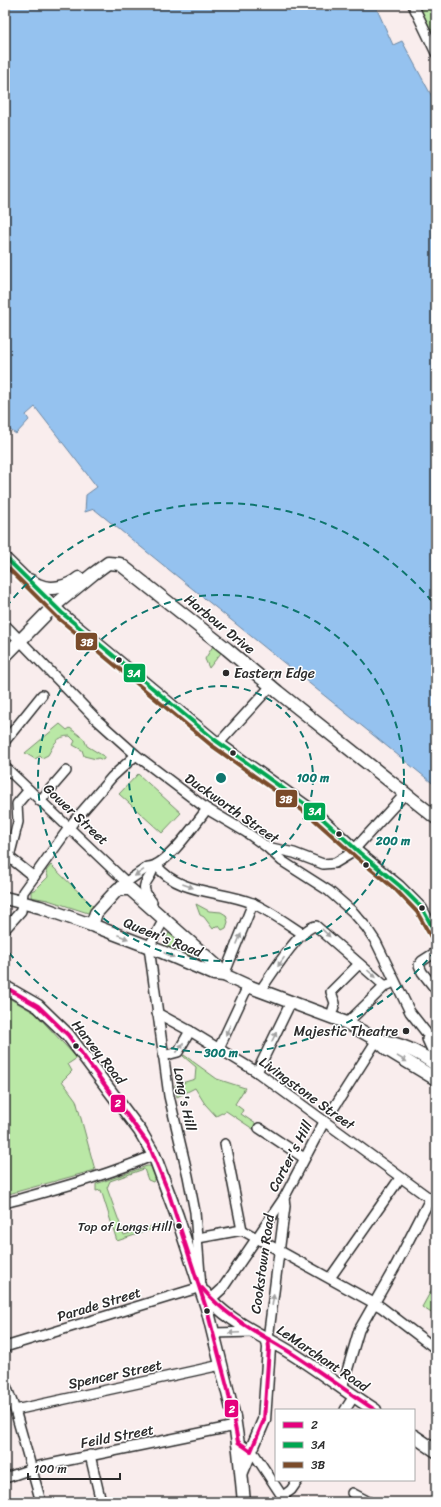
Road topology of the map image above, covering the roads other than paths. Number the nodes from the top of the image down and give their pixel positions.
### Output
1 (413, 5) edge
2 (436, 53) edge
3 (7, 559) edge
4 (93, 574) junction
5 (29, 580) junction
6 (54, 606) junction
7 (5, 625) edge
8 (20, 640) junction
9 (5, 656) edge
10 (271, 686) junction
11 (42, 695) dead end
12 (5, 741) edge
13 (220, 743) junction
14 (136, 755) junction
15 (5, 767) edge
16 (66, 771) dead end
17 (28, 790) junction
18 (405, 794) junction
19 (40, 801) junction
20 (207, 809) junction
21 (436, 818) edge
22 (69, 828) junction
23 (267, 847) junction
24 (355, 848) junction
25 (7, 855) edge
26 (155, 866) junction
27 (34, 877) junction
28 (122, 885) junction
29 (5, 898) edge
30 (22, 903) junction
31 (253, 903) junction
32 (151, 907) junction
33 (164, 919) junction
34 (92, 925) junction
35 (5, 929) edge
36 (303, 934) junction
37 (436, 934) edge
38 (149, 947) junction
39 (196, 948) junction
40 (436, 952) edge
41 (188, 963) junction
42 (359, 964) junction
43 (224, 976) junction
44 (394, 982) junction
45 (248, 986) junction
46 (385, 986) junction
47 (5, 987) edge
48 (436, 990) edge
49 (260, 991) junction
50 (291, 1002) junction
51 (157, 1013) junction
52 (331, 1016) junction
53 (347, 1023) junction
54 (421, 1028) junction
55 (190, 1031) junction
56 (378, 1040) junction
57 (436, 1045) edge
58 (219, 1048) junction
59 (163, 1056) junction
60 (434, 1061) edge
61 (257, 1072) junction
62 (432, 1077) edge
63 (333, 1109) dead end
64 (324, 1122) junction
65 (260, 1128) dead end
66 (225, 1144) dead end
67 (154, 1155) junction
68 (304, 1158) junction
69 (400, 1178) junction
70 (284, 1198) junction
71 (433, 1201) edge
72 (5, 1203) edge
73 (242, 1230) junction
74 (256, 1236) junction
75 (198, 1238) junction
76 (280, 1250) junction
77 (330, 1278) junction
78 (201, 1287) junction
79 (210, 1300) junction
80 (373, 1302) junction
81 (255, 1332) junction
82 (213, 1333) junction
83 (268, 1339) junction
84 (5, 1347) edge
85 (436, 1348) edge
86 (221, 1365) junction
87 (5, 1383) edge
88 (342, 1388) junction
89 (354, 1396) junction
90 (346, 1409) edge
91 (374, 1409) edge
92 (15, 1410) junction
93 (235, 1426) junction
94 (415, 1437) edge
95 (238, 1442) junction
96 (251, 1451) junction
97 (436, 1451) edge
98 (90, 1455) junction
99 (32, 1469) junction
100 (242, 1473) junction
101 (5, 1478) edge
102 (297, 1481) edge
103 (352, 1493) dead end
104 (285, 1499) edge
105 (41, 1502) edge
106 (101, 1502) edge
107 (244, 1502) edge
108 (369, 1502) edge

1 - 2 street
3 - 5 street
4 - 5 main road
4 - 6 main road
4 - 10 main road, Harbour Drive
5 - 6 street
6 - 8 main road
6 - 13 street
7 - 8 street, Duckworth Street
8 - 9 main road
8 - 14 street, Duckworth Street
10 - 13 street
10 - 18 main road, Harbour Drive
11 - 12 street
13 - 24 street
14 - 20 street, Duckworth Street
14 - 22 street
15 - 17 street, Gower Street
16 - 19 street
17 - 19 street, Gower Street
17 - 25 street
18 - 21 main road, Harbour Drive
18 - 24 street
19 - 22 street, Gower Street
20 - 23 street, Duckworth Street
20 - 26 street
22 - 27 street
22 - 28 street, Gower Street
23 - 24 street
23 - 44 street, Duckworth Street
24 - 37 street
25 - 27 street
26 -> 28 street
26 -> 31 street
26 - 32 street
27 - 30 street
28 - 32 main road, Gower Street
28 - 34 main road
29 - 30 main road, Queen's Road
30 - 34 main road, Queen's Road
30 - 35 street
31 - 36 street
43 -> 31 street
32 - 33 main road, Gower Street
33 - 38 street
33 - 39 main road, Gower Street
34 -> 38 main road, Queen's Road
36 -> 42 street
36 -> 49 street
38 -> 41 main road, Queen's Road
38 - 51 street, Long's Hill
39 - 41 main road
39 - 43 main road, Gower Street
40 - 48 street
41 - 43 main road, Queen's Road
42 -> 46 street
42 - 52 street
43 - 45 main road, Queen's Road
44 - 46 street
44 - 54 street, Duckworth Street
45 - 49 main road, Queen's Road
45 -> 58 street
46 - 53 street
47 - 67 main road, Harvey Road
49 - 50 main road, Queen's Road
50 - 52 main road, Queen's Road
61 -> 50 street
51 - 55 street, Livingstone Street
51 - 59 street, Long's Hill
52 - 53 main road, Queen's Road
53 - 56 main road, Queen's Road
54 - 57 street, Duckworth Street
54 - 60 street, Duckworth Street
55 - 58 street, Livingstone Street
59 -> 55 street
56 - 60 main road
56 -> 62 main road
56 - 63 street
58 - 61 street, Livingstone Street
59 - 75 street, Long's Hill
61 - 64 street, Livingstone Street
64 - 68 street, Carter's Hill
64 - 69 street, Livingstone Street
65 - 68 street
66 - 73 street
67 - 72 street
67 - 78 main road, Harvey Road
68 - 70 street, Carter's Hill
69 - 71 street, Livingstone Street
69 - 77 street
70 - 74 street, Carter's Hill
70 - 76 street, Cookstown Road
71 - 80 street
73 - 74 street
73 - 75 street
74 - 76 street
74 - 79 street, Carter's Hill
75 - 78 street, Long's Hill
76 - 77 street
83 -> 76 street, Cookstown Road
77 - 80 street
78 - 79 main road, LeMarchant Road
78 - 82 main road
78 - 84 street, Parade Street
79 - 81 main road, LeMarchant Road
80 - 85 street
80 - 88 street
81 -> 82 street, LeMarchant Road
81 - 83 main road, LeMarchant Road
82 - 86 main road
83 - 88 main road, LeMarchant Road
83 - 96 main road, Cookstown Road
86 - 92 street, Spencer Street
86 - 93 main road
87 - 92 street
88 - 89 main road, LeMarchant Road
89 - 90 street
89 - 91 main road, LeMarchant Road
92 - 99 street
93 - 95 main road
93 - 98 street, Feild Street
94 - 97 main road
95 - 96 street
95 - 100 main road
96 - 100 main road, Cookstown Road
96 - 104 street
98 - 99 street, Feild Street
98 - 106 street
99 - 101 street, Feild Street
99 - 105 street
100 - 107 main road
102 - 104 street
103 - 108 street

